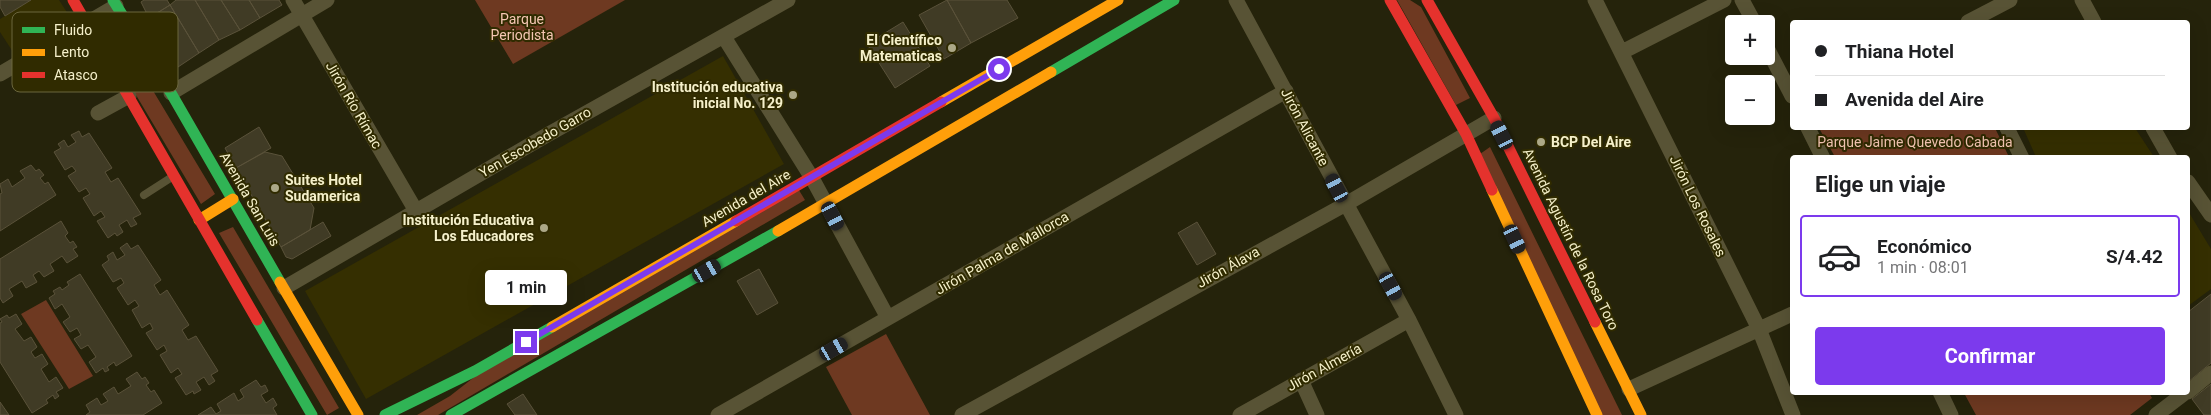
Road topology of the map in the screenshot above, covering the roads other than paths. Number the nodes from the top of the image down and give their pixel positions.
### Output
1 (73, 0) edge
2 (293, 0) edge
3 (327, 0) edge
4 (788, 0) edge
5 (1118, 0) edge
6 (1174, 0) edge
7 (1236, 0) edge
8 (1390, 0) edge
9 (1595, 0) edge
10 (1724, 0) edge
11 (1742, 0) edge
12 (2010, 0) edge
13 (2082, 0) edge
14 (1430, 1) edge
15 (114, 3) edge
16 (80, 12) edge
17 (102, 12) edge
18 (301, 15) junction
19 (1750, 15) edge
20 (1972, 20) edge
21 (2093, 20) edge
22 (724, 37) junction
23 (1622, 52) junction
24 (1775, 63) edge
25 (12, 67) edge
26 (0, 74) edge
27 (178, 89) edge
28 (1286, 91) junction
29 (127, 92) edge
30 (1790, 92) edge
31 (171, 93) edge
32 (129, 96) junction
33 (98, 113) dead end
34 (1494, 118) junction
35 (1809, 130) edge
36 (2008, 130) edge
37 (2154, 130) edge
38 (1466, 134) junction
39 (1822, 155) edge
40 (2020, 155) edge
41 (2168, 155) edge
42 (174, 176) junction
43 (812, 178) junction
44 (2190, 185) edge
45 (144, 195) dead end
46 (233, 199) junction
47 (826, 203) junction
48 (1346, 204) junction
49 (416, 211) junction
50 (2211, 215) edge
51 (199, 220) junction
52 (284, 288) junction
53 (1790, 315) edge
54 (888, 318) junction
55 (1409, 320) junction
56 (1759, 329) junction
57 (2211, 373) edge
58 (1301, 380) junction
59 (1629, 389) junction
60 (2190, 389) edge
61 (1941, 395) edge
62 (2181, 395) edge
63 (312, 415) edge
64 (358, 415) edge
65 (385, 415) edge
66 (451, 415) edge
67 (718, 415) edge
68 (962, 415) edge
69 (1240, 415) edge
70 (1317, 415) edge
71 (1456, 415) edge
72 (1597, 415) edge
73 (1641, 415) edge
74 (1793, 415) edge
75 (1951, 415) edge
76 (2156, 415) edge

1 - 16 main road
2 - 18 street, Jirón Río Rímac
3 - 18 street
4 - 22 street, Yen Escobedo Garro
5 - 43 main road, Avenida del Aire
6 - 47 main road
7 - 28 street, Jirón Alicante
8 - 38 main road
9 - 23 street, Jirón Los Rosales
10 - 23 street
11 - 19 street
12 - 20 street
13 - 21 street
14 - 34 main road, Avenida Agustín de la Rosa Toro
15 - 17 street
18 - 27 street
18 - 49 street, Jirón Río Rímac
22 - 43 street
22 - 49 street, Yen Escobedo Garro
23 - 56 street, Jirón Los Rosales
24 - 30 street
25 - 26 street
28 - 48 street, Jirón Alicante
28 - 54 street, Jirón Palma de Mallorca
29 - 32 main road
31 - 46 main road, Avenida San Luis
32 - 33 street
32 - 42 main road
34 - 38 street, Jirón Álava
34 - 59 main road, Avenida Agustín de la Rosa Toro
35 - 39 street
36 - 40 street
37 - 41 street
38 - 48 street, Jirón Álava
38 - 72 main road
42 - 45 lane
42 - 51 main road
43 - 47 street
43 - 65 main road, Avenida del Aire
44 - 50 street
46 - 51 main road
46 - 52 main road, Avenida San Luis
47 - 54 street
47 - 66 main road
48 - 55 street, Jirón Alicante
48 - 68 street, Jirón Álava
49 - 52 street, Yen Escobedo Garro
51 - 63 main road
52 - 64 main road, Avenida San Luis
53 - 56 street
54 - 67 street, Jirón Palma de Mallorca
55 - 58 street, Jirón Almería
55 - 71 street, Jirón Alicante
56 - 59 street
56 - 74 street, Jirón Los Rosales
57 - 60 street
58 - 69 street, Jirón Almería
58 - 70 street
59 - 73 main road, Avenida Agustín de la Rosa Toro
61 - 75 street
62 - 76 street

